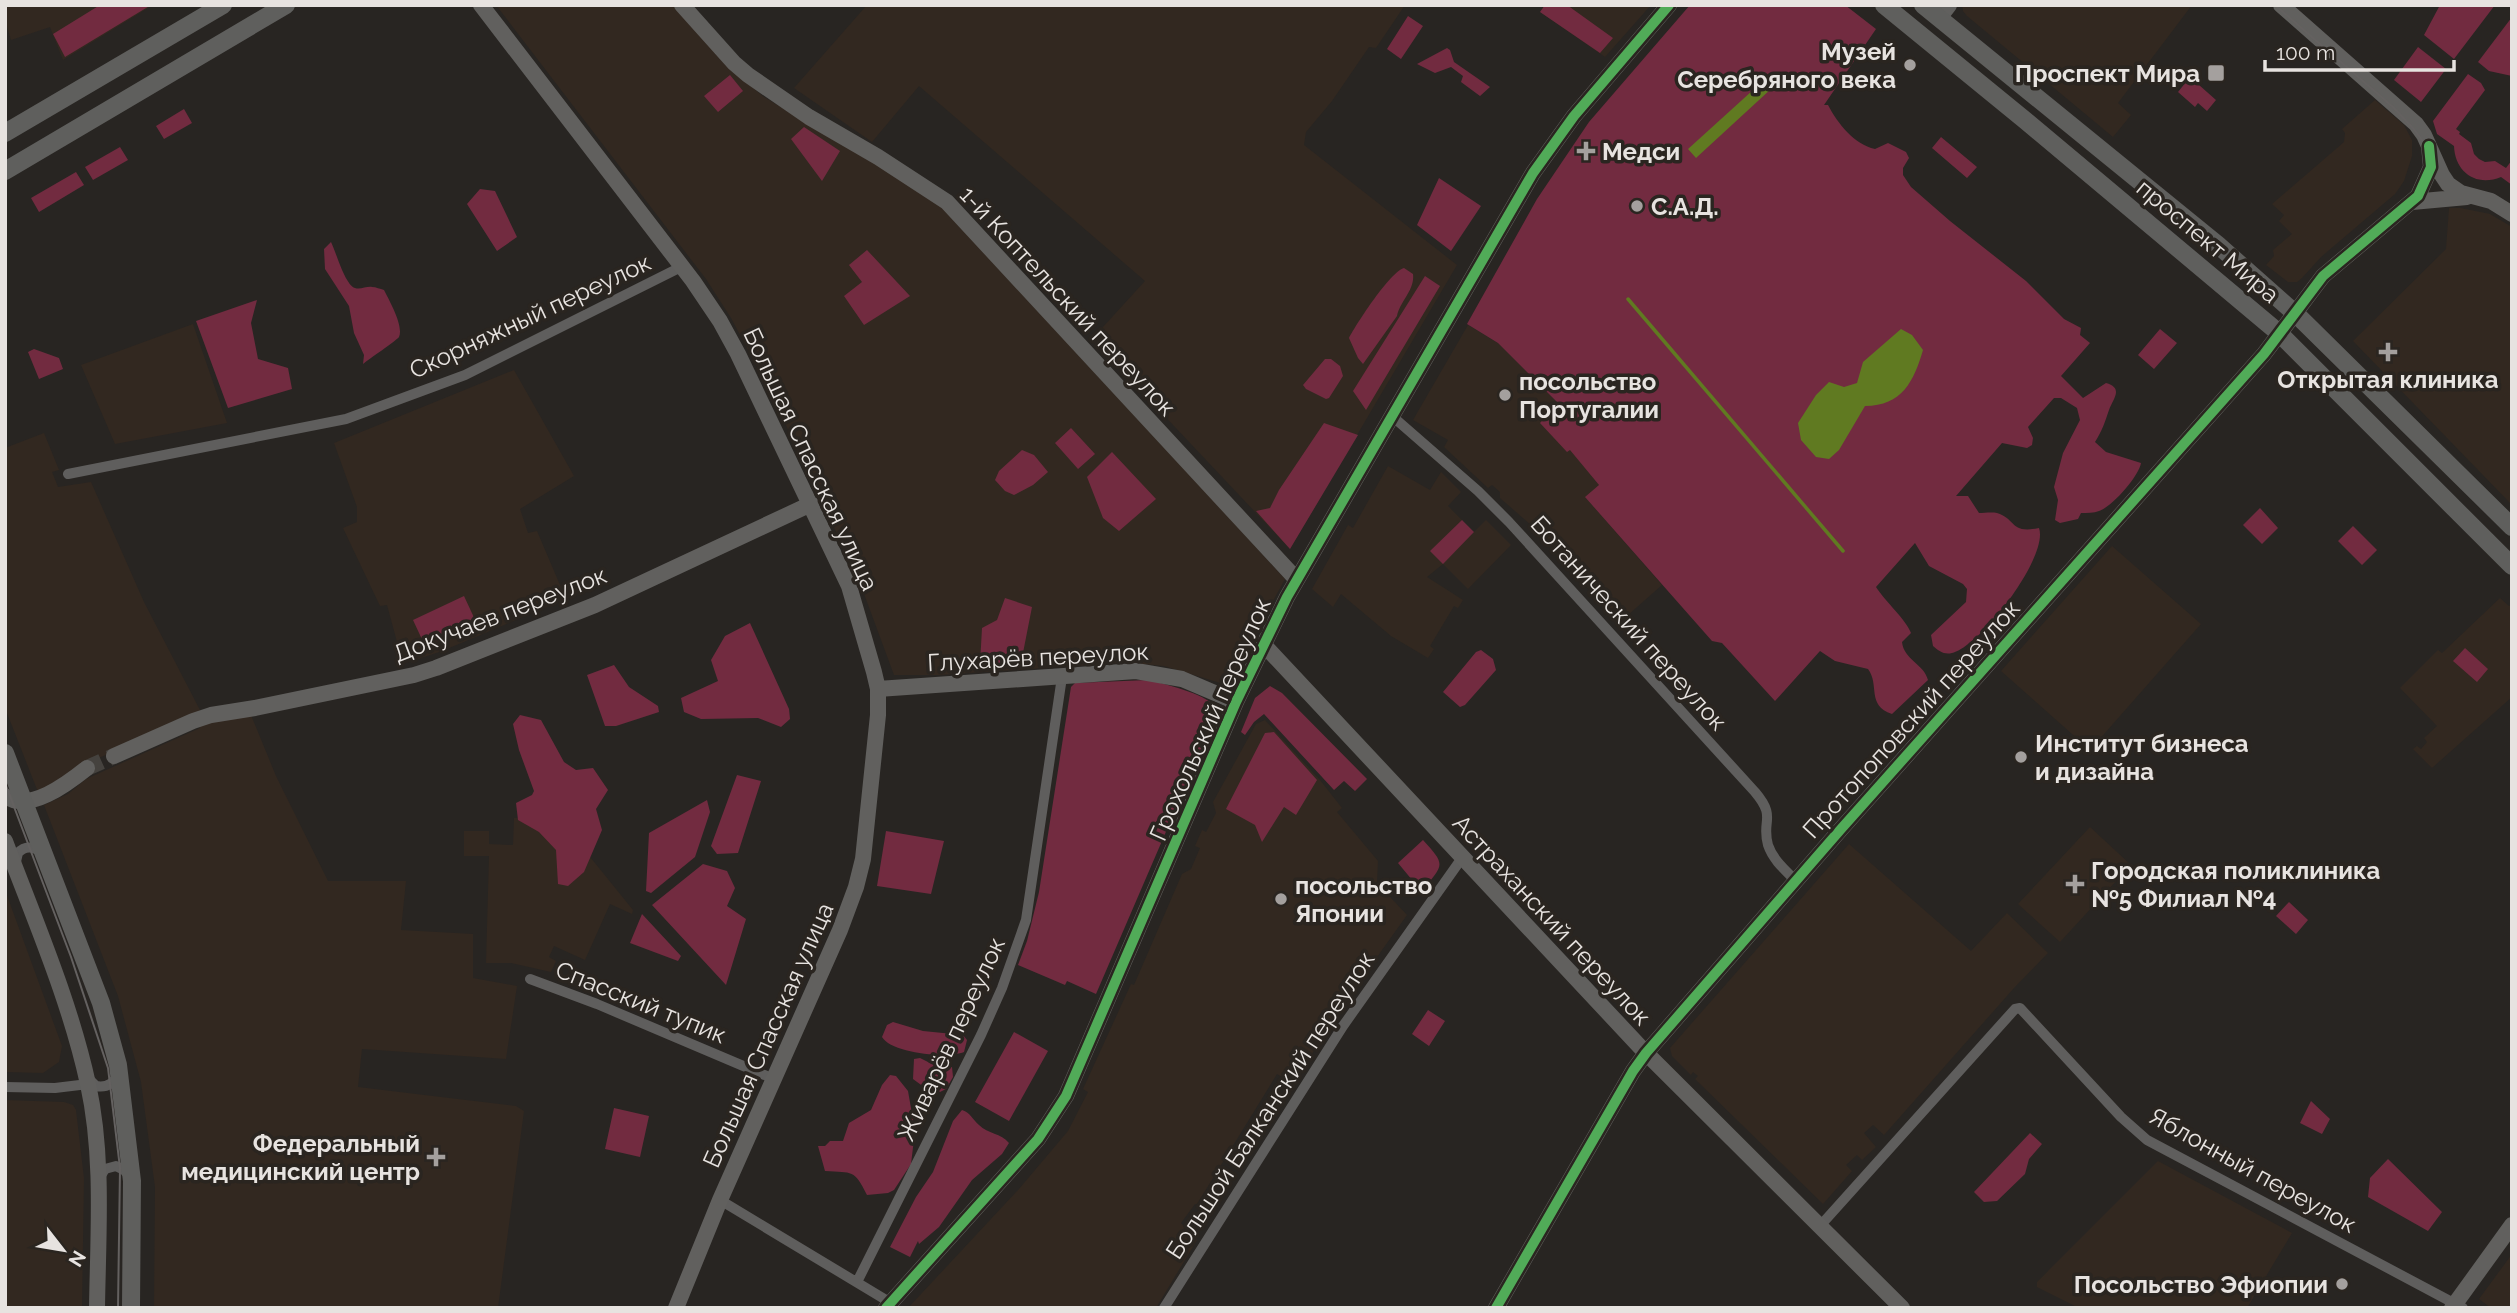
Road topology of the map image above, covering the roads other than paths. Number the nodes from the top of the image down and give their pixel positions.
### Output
1 (223, 5) edge
2 (286, 5) edge
3 (481, 5) edge
4 (682, 5) edge
5 (1669, 5) edge
6 (1884, 5) edge
7 (1923, 5) edge
8 (2281, 5) edge
9 (1944, 12) edge
10 (5, 133) edge
11 (2429, 146) junction
12 (5, 172) edge
13 (2473, 197) junction
14 (2412, 202) junction
15 (2512, 214) edge
16 (681, 267) junction
17 (2294, 313) junction
18 (2279, 333) junction
19 (1392, 416) junction
20 (68, 474) dead end
21 (811, 504) junction
22 (2512, 527) edge
23 (2512, 566) edge
24 (1297, 580) junction
25 (1264, 646) junction
26 (1062, 677) junction
27 (878, 689) junction
28 (1236, 702) junction
29 (5, 753) edge
30 (114, 756) tunnel mouth
31 (87, 768) tunnel mouth
32 (5, 796) edge
33 (25, 803) junction
34 (5, 841) edge
35 (45, 858) junction
36 (1462, 858) junction
37 (15, 867) junction
38 (1796, 881) junction
39 (530, 979) dead end
40 (1646, 1053) junction
41 (118, 1065) junction
42 (87, 1079) junction
43 (774, 1079) junction
44 (5, 1087) edge
45 (98, 1181) junction
46 (132, 1181) junction
47 (720, 1200) junction
48 (2512, 1225) edge
49 (1820, 1226) junction
50 (857, 1282) junction
51 (889, 1305) edge
52 (2457, 1306) edge
53 (97, 1308) edge
54 (131, 1308) edge
55 (676, 1308) edge
56 (1164, 1308) edge
57 (1496, 1308) edge
58 (1902, 1308) edge

1 - 10 main road
2 - 12 main road
3 - 16 street, Большая Спасская улица
4 - 24 street, 1-й Коптельский переулок
5 - 19 street, Грохольский переулок
6 - 18 main road, проспект Мира
7 - 9 main road, проспект Мира
8 - 11 street
9 - 17 main road, проспект Мира
11 - 13 street
11 - 14 street, Протопоповский переулок
13 - 14 street
13 - 15 street
14 - 17 street, Протопоповский переулок
16 - 20 street, Скорняжный переулок
16 - 21 street, Большая Спасская улица
17 - 18 street, Протопоповский переулок
17 - 22 main road, проспект Мира
18 - 23 main road, проспект Мира
18 - 38 street, Протопоповский переулок
19 - 24 street, Грохольский переулок
19 - 38 street, Ботанический переулок
21 - 27 street, Большая Спасская улица
21 - 30 street, Докучаев переулок
24 - 25 street, Грохольский переулок
25 - 28 street, Грохольский переулок
25 - 36 street, Астраханский переулок
26 - 27 street, Глухарёв переулок
26 - 28 street, Глухарёв переулок
26 - 50 street, Живарёв переулок
27 - 43 street, Большая Спасская улица
28 - 51 street, Грохольский переулок
29 - 33 main road
31 - 33 street
32 - 33 street
33 - 35 main road
34 - 37 street
35 - 37 street
35 - 41 main road
36 - 40 street, Астраханский переулок
36 - 56 street, Большой Балканский переулок
37 - 42 street
38 - 40 street, Протопоповский переулок
39 - 43 street, Спасский тупик
40 - 49 street, Астраханский переулок
40 - 57 street, Протопоповский переулок
41 - 42 street
41 - 46 main road
42 - 44 street
42 - 45 street
43 - 47 street, Большая Спасская улица
45 - 46 street
45 - 53 street
46 - 54 main road
47 - 50 street
47 - 55 street, Большая Спасская улица
48 - 52 street
49 - 52 street, Яблонный переулок
49 - 58 street, Астраханский переулок
50 - 51 street

